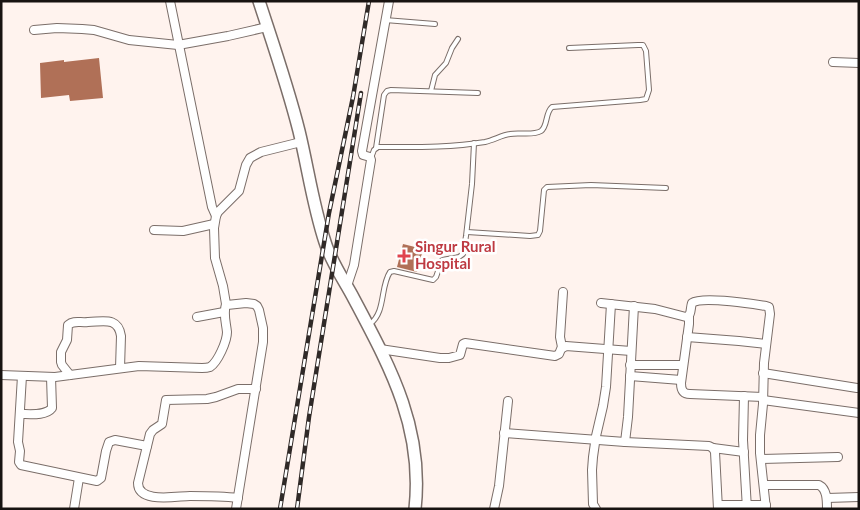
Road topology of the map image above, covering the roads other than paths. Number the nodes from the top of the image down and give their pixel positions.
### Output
1 (170, 1) edge
2 (389, 1) edge
3 (261, 2) edge
4 (386, 20) junction
5 (435, 24) dead end
6 (267, 26) junction
7 (34, 30) dead end
8 (458, 39) dead end
9 (178, 45) junction
10 (569, 48) dead end
11 (833, 62) dead end
12 (859, 63) edge
13 (431, 91) junction
14 (478, 93) dead end
15 (301, 142) junction
16 (474, 143) junction
17 (376, 148) junction
18 (371, 158) junction
19 (666, 188) dead end
20 (215, 220) junction
21 (154, 230) dead end
22 (467, 232) junction
23 (347, 286) junction
24 (564, 292) dead end
25 (601, 303) dead end
26 (611, 304) junction
27 (634, 306) junction
28 (225, 308) junction
29 (689, 316) junction
30 (197, 317) dead end
31 (368, 326) junction
32 (687, 337) junction
33 (766, 344) junction
34 (562, 347) junction
35 (380, 349) junction
36 (608, 350) junction
37 (631, 351) junction
38 (683, 364) junction
39 (630, 365) junction
40 (120, 368) junction
41 (763, 373) junction
42 (70, 375) junction
43 (1, 376) edge
44 (22, 376) junction
45 (630, 376) junction
46 (51, 377) junction
47 (681, 380) junction
48 (857, 388) dead end
49 (256, 389) junction
50 (744, 396) junction
51 (763, 399) junction
52 (508, 401) dead end
53 (859, 413) edge
54 (20, 414) junction
55 (504, 433) junction
56 (595, 440) junction
57 (625, 442) junction
58 (147, 446) junction
59 (713, 448) junction
60 (744, 452) junction
61 (838, 457) dead end
62 (761, 459) junction
63 (79, 478) junction
64 (764, 485) junction
65 (859, 497) edge
66 (238, 498) junction
67 (827, 498) junction
68 (718, 507) edge
69 (747, 507) edge
70 (766, 507) edge
71 (74, 509) edge
72 (236, 509) edge
73 (415, 509) edge
74 (494, 509) edge
75 (596, 509) edge
76 (827, 509) edge

1 - 9 street
2 - 4 street
3 - 6 main road
4 - 5 lane
4 - 18 street
6 - 9 street
6 - 15 main road
7 - 9 street
8 - 13 lane
9 - 20 street
10 - 16 lane
11 - 12 street
13 - 14 lane
13 - 17 lane
15 - 20 street
15 - 23 main road
16 - 17 lane
16 - 22 lane
17 - 18 lane
18 - 23 street
19 - 22 lane
20 - 21 street
20 - 28 street
22 - 31 lane
23 - 31 main road
24 - 34 street
25 - 26 street
26 - 27 street
26 - 36 street
27 - 29 street
27 - 37 street
28 - 30 street
28 - 40 street
28 - 49 street
29 - 32 street
29 - 33 street
31 - 35 main road
32 - 33 street
32 - 38 street
33 - 41 street
34 - 35 street
34 - 36 street
35 - 73 main road
36 - 37 street
36 - 56 street
37 - 39 street
38 - 39 street
38 - 47 street
39 - 45 street
40 - 42 street
40 - 42 street
41 - 48 street
41 - 51 street
42 - 46 street
43 - 44 street
44 - 46 street
44 - 54 street
45 - 47 street
45 - 57 street
46 - 54 street
47 - 50 street
49 - 58 street
49 - 66 street
50 - 51 street
50 - 60 street
51 - 53 street
51 - 62 street
52 - 55 street
54 - 63 street
55 - 56 street
55 - 74 street
56 - 57 street
56 - 75 street
57 - 59 street
58 - 63 street
58 - 66 street
59 - 60 street
59 - 68 street
60 - 69 street
61 - 62 street
62 - 64 street
63 - 71 street
64 - 67 street
64 - 70 street
65 - 67 street
66 - 72 street
67 - 76 street
68 - 69 street
69 - 70 street

